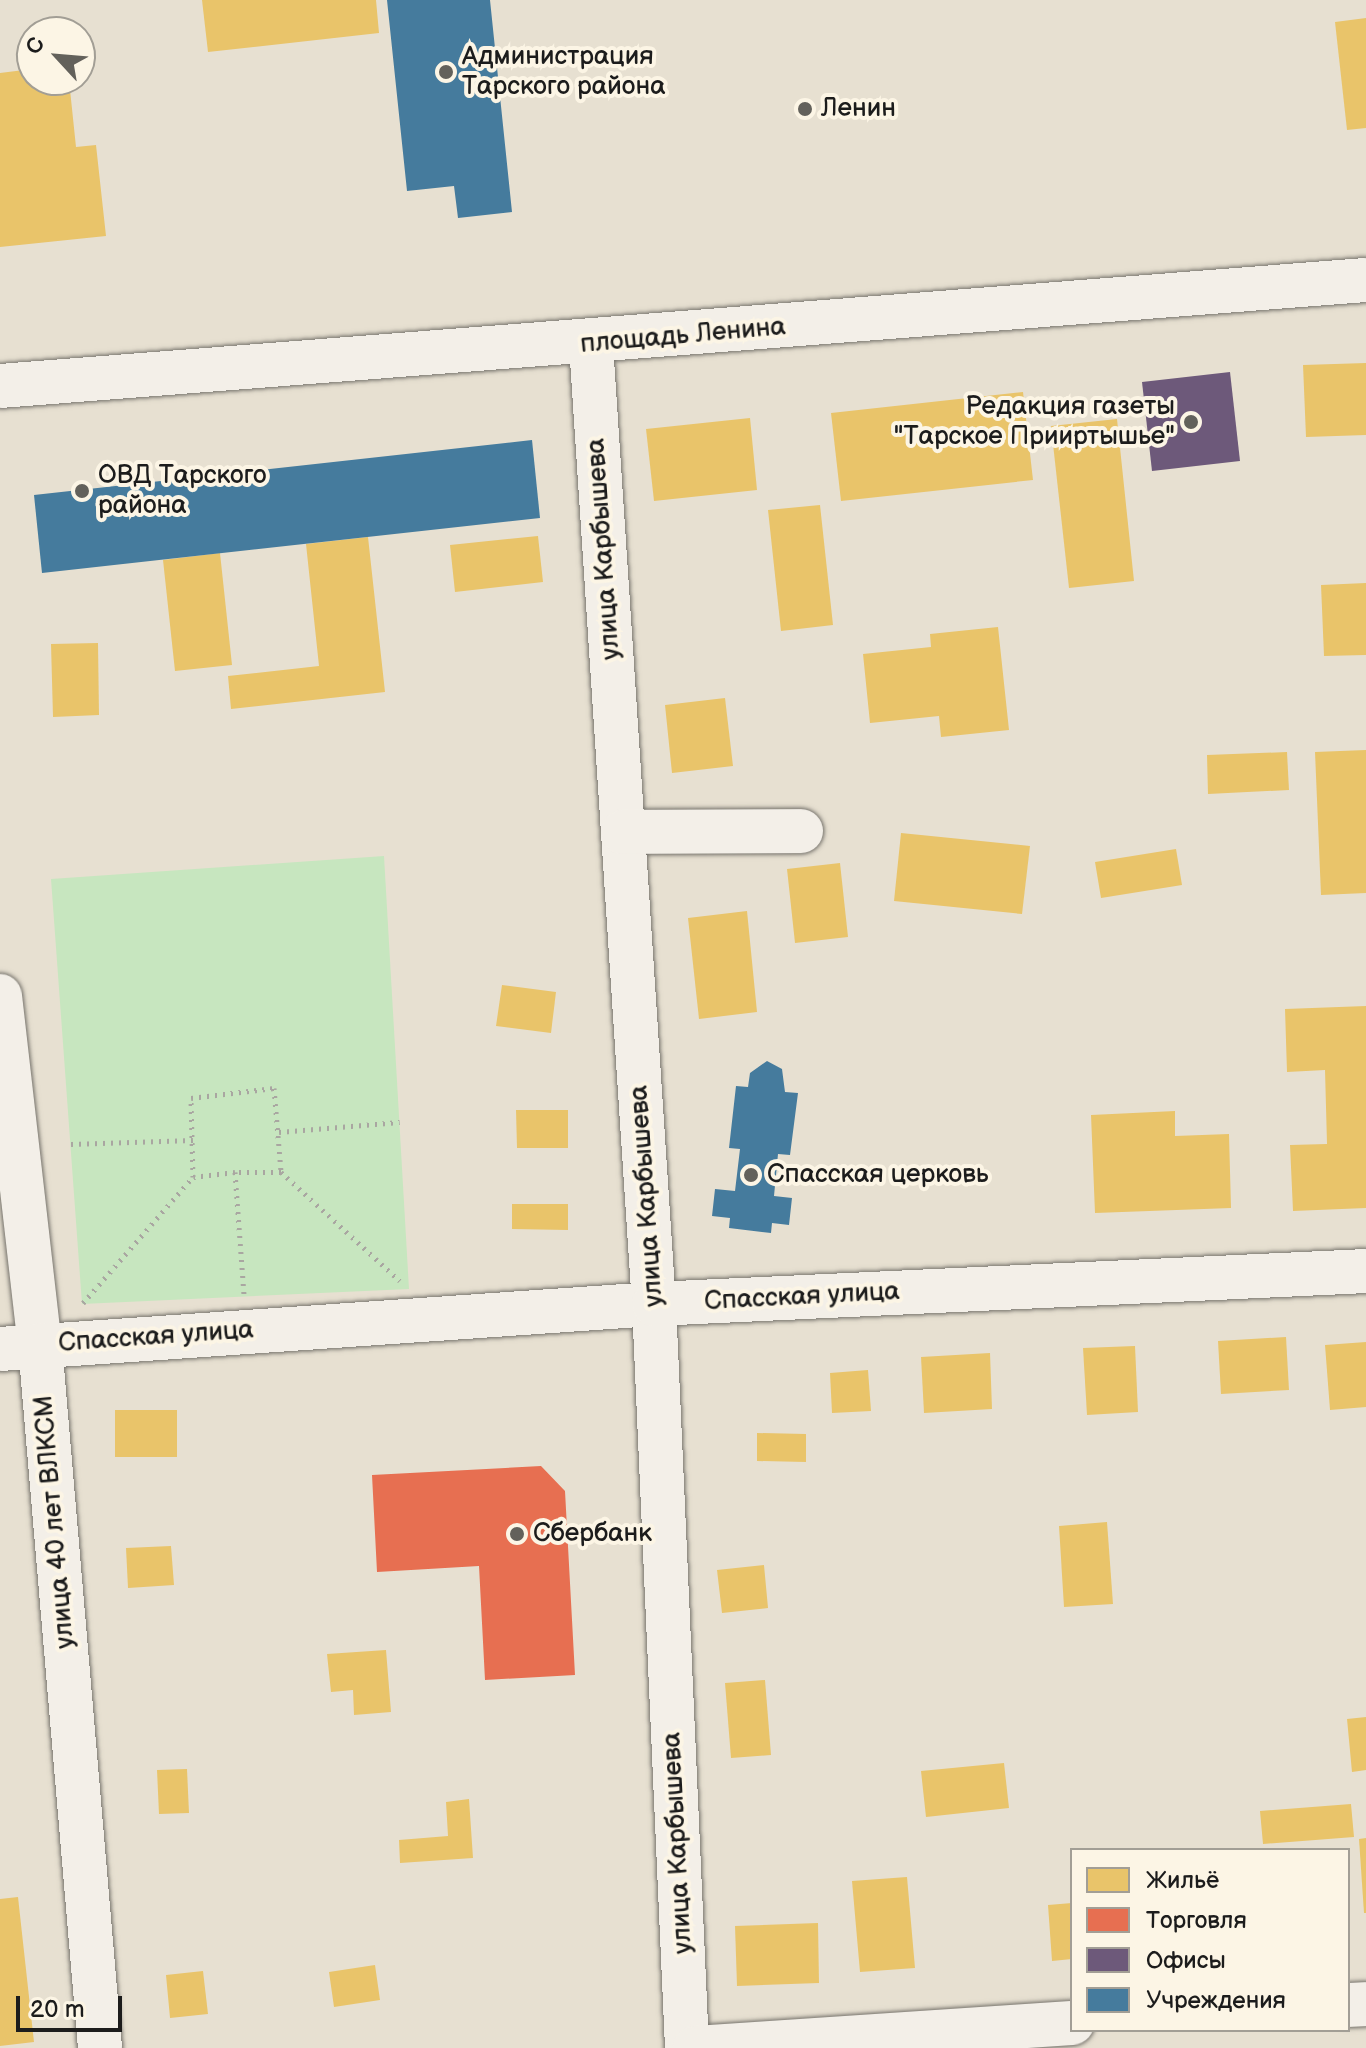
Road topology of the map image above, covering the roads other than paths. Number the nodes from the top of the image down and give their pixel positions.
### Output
1 (1366, 280) edge
2 (591, 344) junction
3 (0, 386) edge
4 (801, 831) dead end
5 (623, 832) junction
6 (0, 996) edge
7 (1366, 1271) edge
8 (654, 1304) junction
9 (20, 1347) edge
10 (1070, 2023) edge
11 (100, 2048) edge
12 (687, 2048) edge
13 (695, 2048) edge

1 - 2 street, площадь Ленина
2 - 3 street, площадь Ленина
2 - 5 street, улица Карбышева
4 - 5 street
5 - 8 street, улица Карбышева
6 - 9 street, улица 40 лет ВЛКСМ
7 - 8 street, Спасская улица
8 - 9 street, Спасская улица
8 - 12 street, улица Карбышева
9 - 11 street, улица 40 лет ВЛКСМ
10 - 13 street

